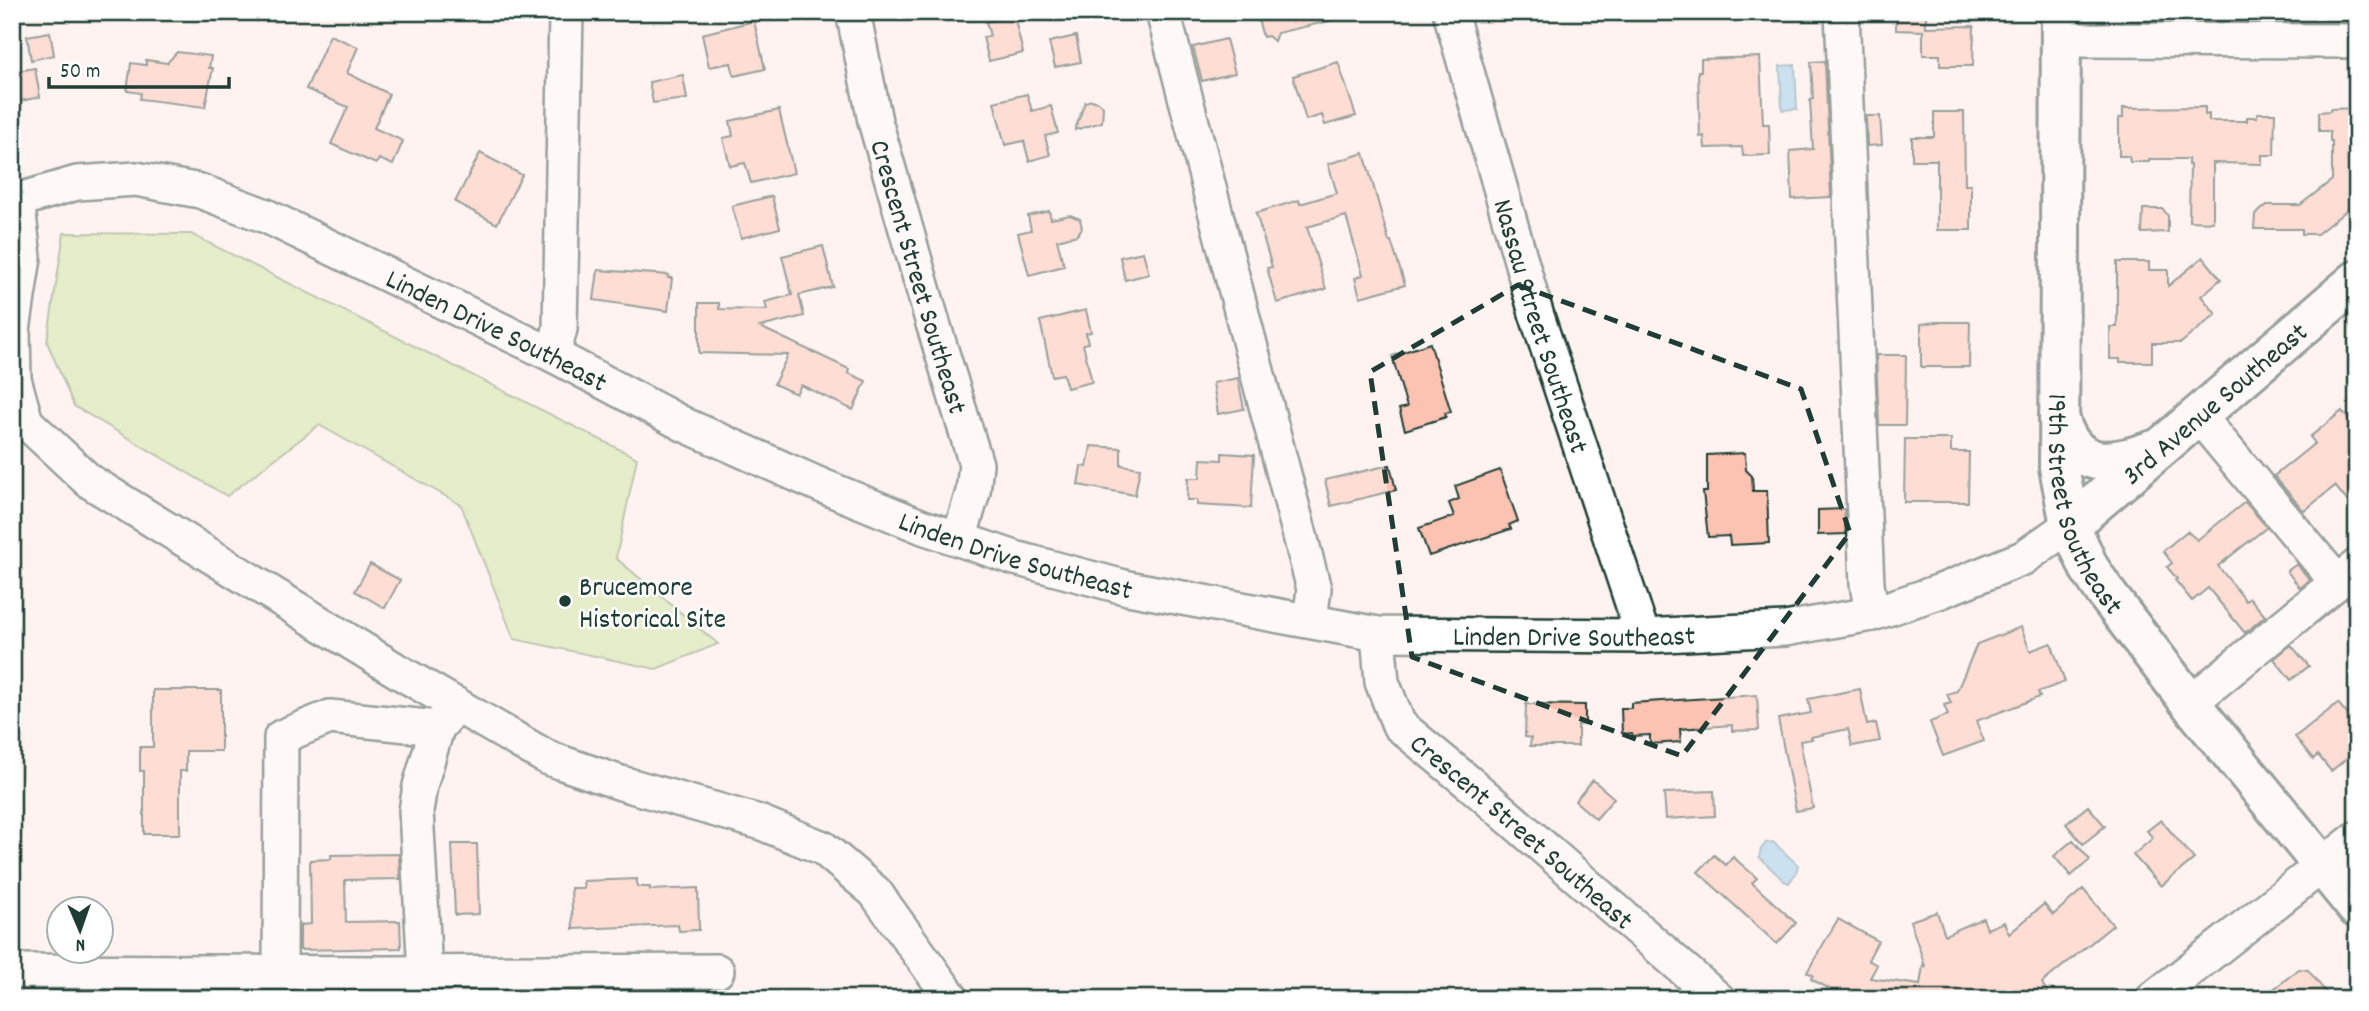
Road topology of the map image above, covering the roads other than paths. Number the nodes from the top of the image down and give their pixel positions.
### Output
1 (566, 12) edge
2 (853, 12) edge
3 (1163, 12) edge
4 (1451, 12) edge
5 (1842, 12) edge
6 (2061, 26) edge
7 (2357, 41) edge
8 (15, 201) edge
9 (2357, 281) edge
10 (553, 355) junction
11 (2198, 415) junction
12 (2059, 417) junction
13 (2162, 446) junction
14 (2070, 525) junction
15 (959, 539) junction
16 (2347, 574) edge
17 (1872, 614) junction
18 (1310, 620) junction
19 (1378, 634) junction
20 (1643, 636) junction
21 (2190, 703) junction
22 (447, 717) junction
23 (2357, 838) edge
24 (2322, 867) junction
25 (2357, 908) edge
26 (12, 971) edge
27 (716, 971) dead end
28 (280, 972) junction
29 (425, 973) junction
30 (952, 999) edge
31 (1718, 999) edge
32 (2153, 999) edge

1 - 10 street
2 - 15 street, Crescent Street Southeast
3 - 18 street
4 - 20 street, Nassau Street Southeast
5 - 17 street
6 - 7 street
6 - 12 main road, 19th Street Southeast
8 - 10 street, Linden Drive Southeast
8 - 22 street
9 - 11 main road, 3rd Avenue Southeast
10 - 15 street, Linden Drive Southeast
11 - 13 main road, 3rd Avenue Southeast
11 - 16 street
12 - 13 main road
12 - 14 main road, 19th Street Southeast
13 - 14 main road, 3rd Avenue Southeast
14 - 17 street, Linden Drive Southeast
14 - 21 main road, 19th Street Southeast
15 - 18 street, Linden Drive Southeast
16 - 21 street
17 - 20 street, Linden Drive Southeast
18 - 19 street, Linden Drive Southeast
19 - 20 street, Linden Drive Southeast
19 - 31 street, Crescent Street Southeast
21 - 24 main road, 19th Street Southeast
22 - 28 street
22 - 29 street
22 - 30 street
23 - 24 street
24 - 25 main road, 19th Street Southeast
24 - 32 street
26 - 28 street
27 - 29 street
28 - 29 street

